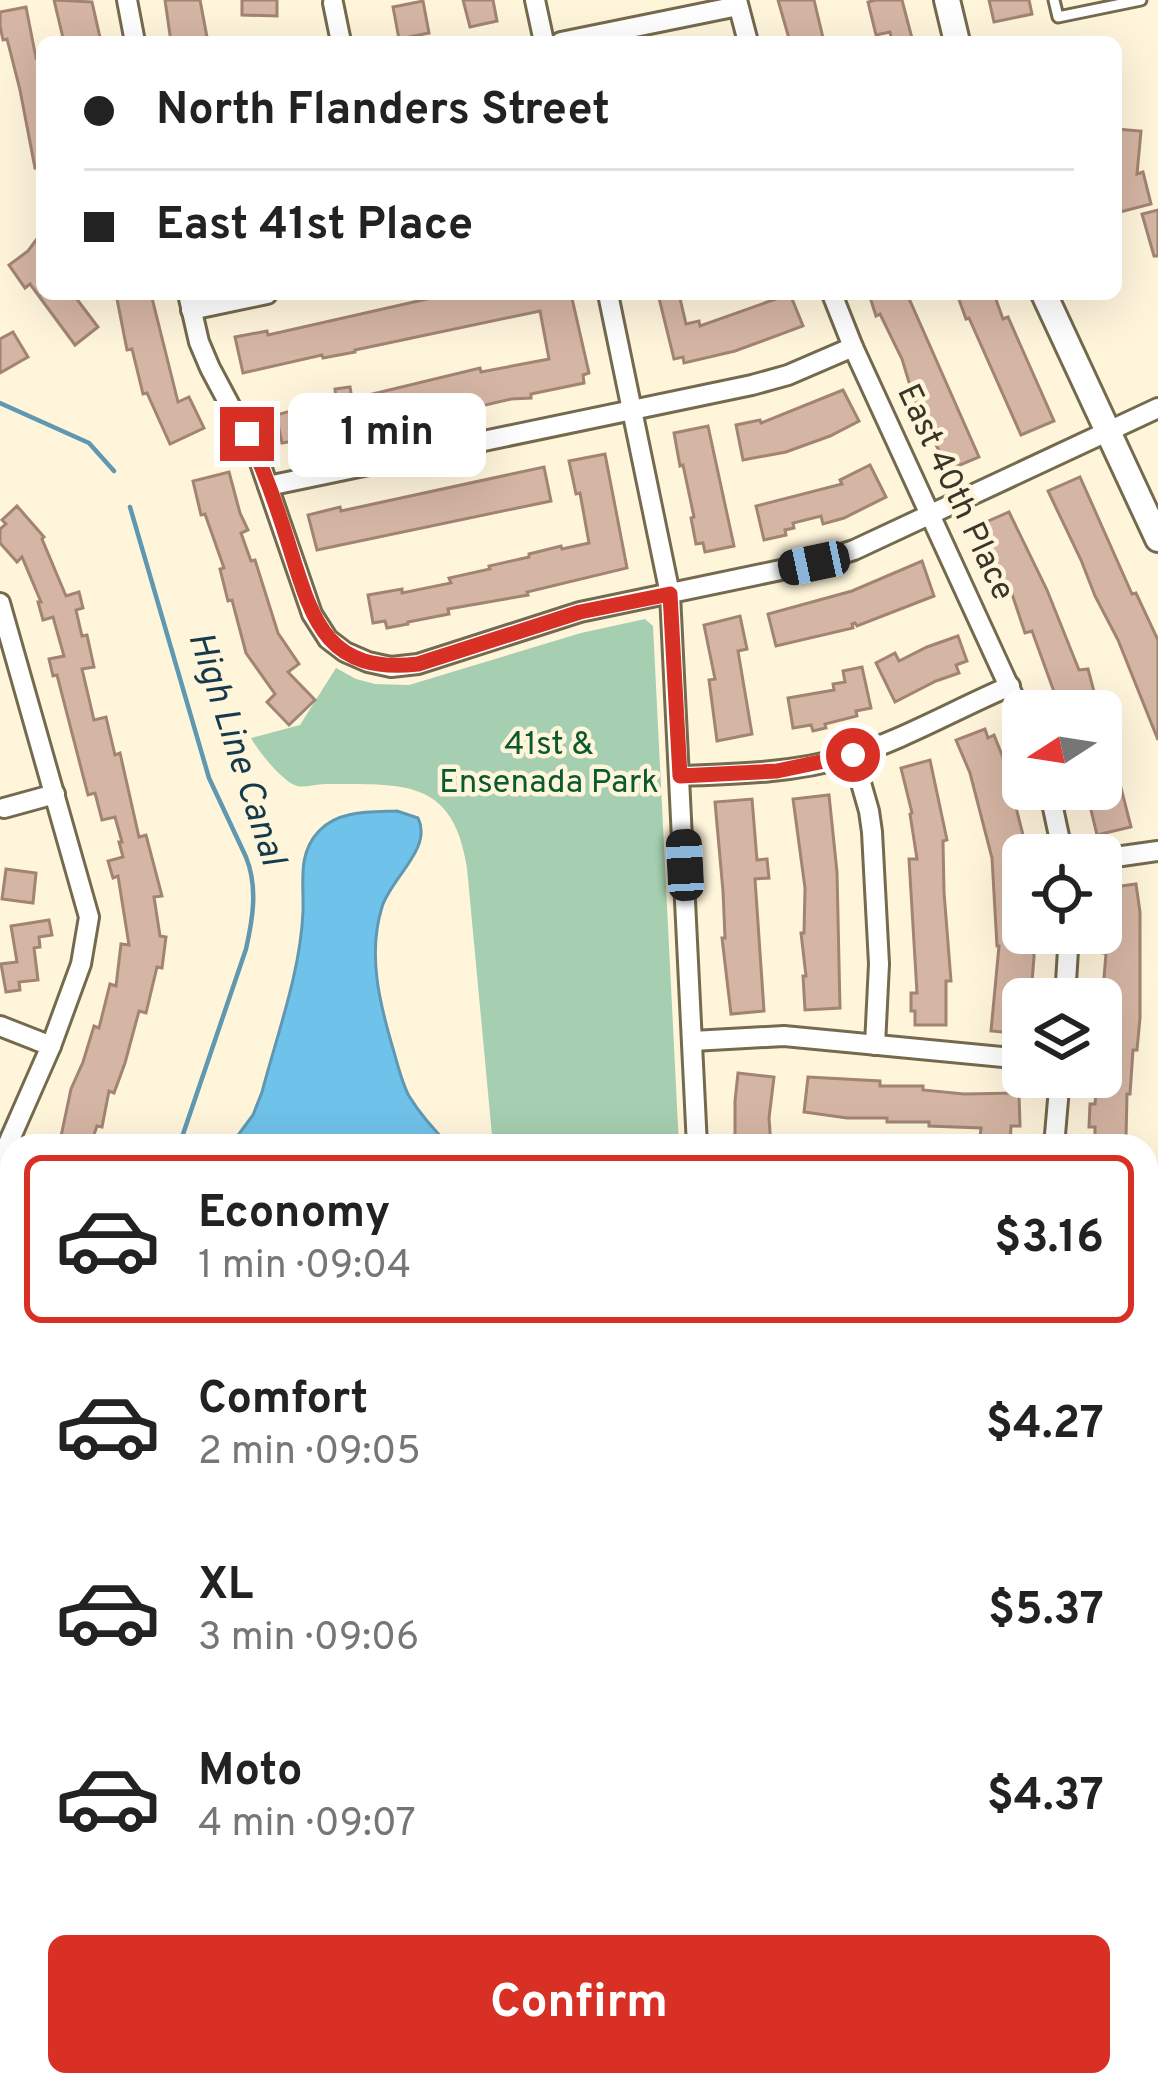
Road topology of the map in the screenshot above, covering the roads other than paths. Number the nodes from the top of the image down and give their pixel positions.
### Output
1 (127, 0) edge
2 (536, 0) edge
3 (947, 0) edge
4 (1054, 0) edge
5 (1141, 0) edge
6 (333, 2) edge
7 (737, 3) edge
8 (135, 36) edge
9 (340, 36) edge
10 (543, 36) edge
11 (588, 36) edge
12 (746, 36) edge
13 (956, 36) edge
14 (609, 300) edge
15 (834, 300) edge
16 (1047, 300) edge
17 (189, 302) edge
18 (853, 347) junction
19 (1158, 407) edge
20 (632, 410) junction
21 (1107, 430) junction
22 (268, 486) junction
23 (931, 515) junction
24 (1158, 538) edge
25 (670, 594) junction
26 (0, 603) edge
27 (1010, 686) junction
28 (1012, 690) edge
29 (853, 755) junction
30 (680, 776) junction
31 (55, 794) junction
32 (4, 808) dead end
33 (1158, 851) edge
34 (1122, 856) edge
35 (0, 1026) edge
36 (693, 1041) junction
37 (874, 1045) junction
38 (51, 1046) junction
39 (1002, 1057) edge
40 (1058, 1098) edge
41 (11, 1134) edge
42 (697, 1134) edge
43 (1055, 1134) edge

1 - 8 street
2 - 10 street
3 - 13 street
4 - 5 lane
6 - 9 street
7 - 11 street
7 - 12 street
14 - 20 street
15 - 18 street, East 40th Place
16 - 21 street
17 - 22 street
18 - 20 street
18 - 23 street, East 40th Place
19 - 21 street
20 - 22 street
20 - 25 street
21 - 23 street
21 - 24 street
22 - 25 street
23 - 25 street
23 - 27 street, East 40th Place
25 - 30 street
26 - 31 street
27 - 28 street, East 40th Place
27 - 29 street
29 - 30 street
29 - 37 street
30 - 36 street
31 - 32 street
31 - 38 street
33 - 34 street
35 - 38 street
36 - 37 street
36 - 42 street
37 - 39 street
38 - 41 street
40 - 43 street

